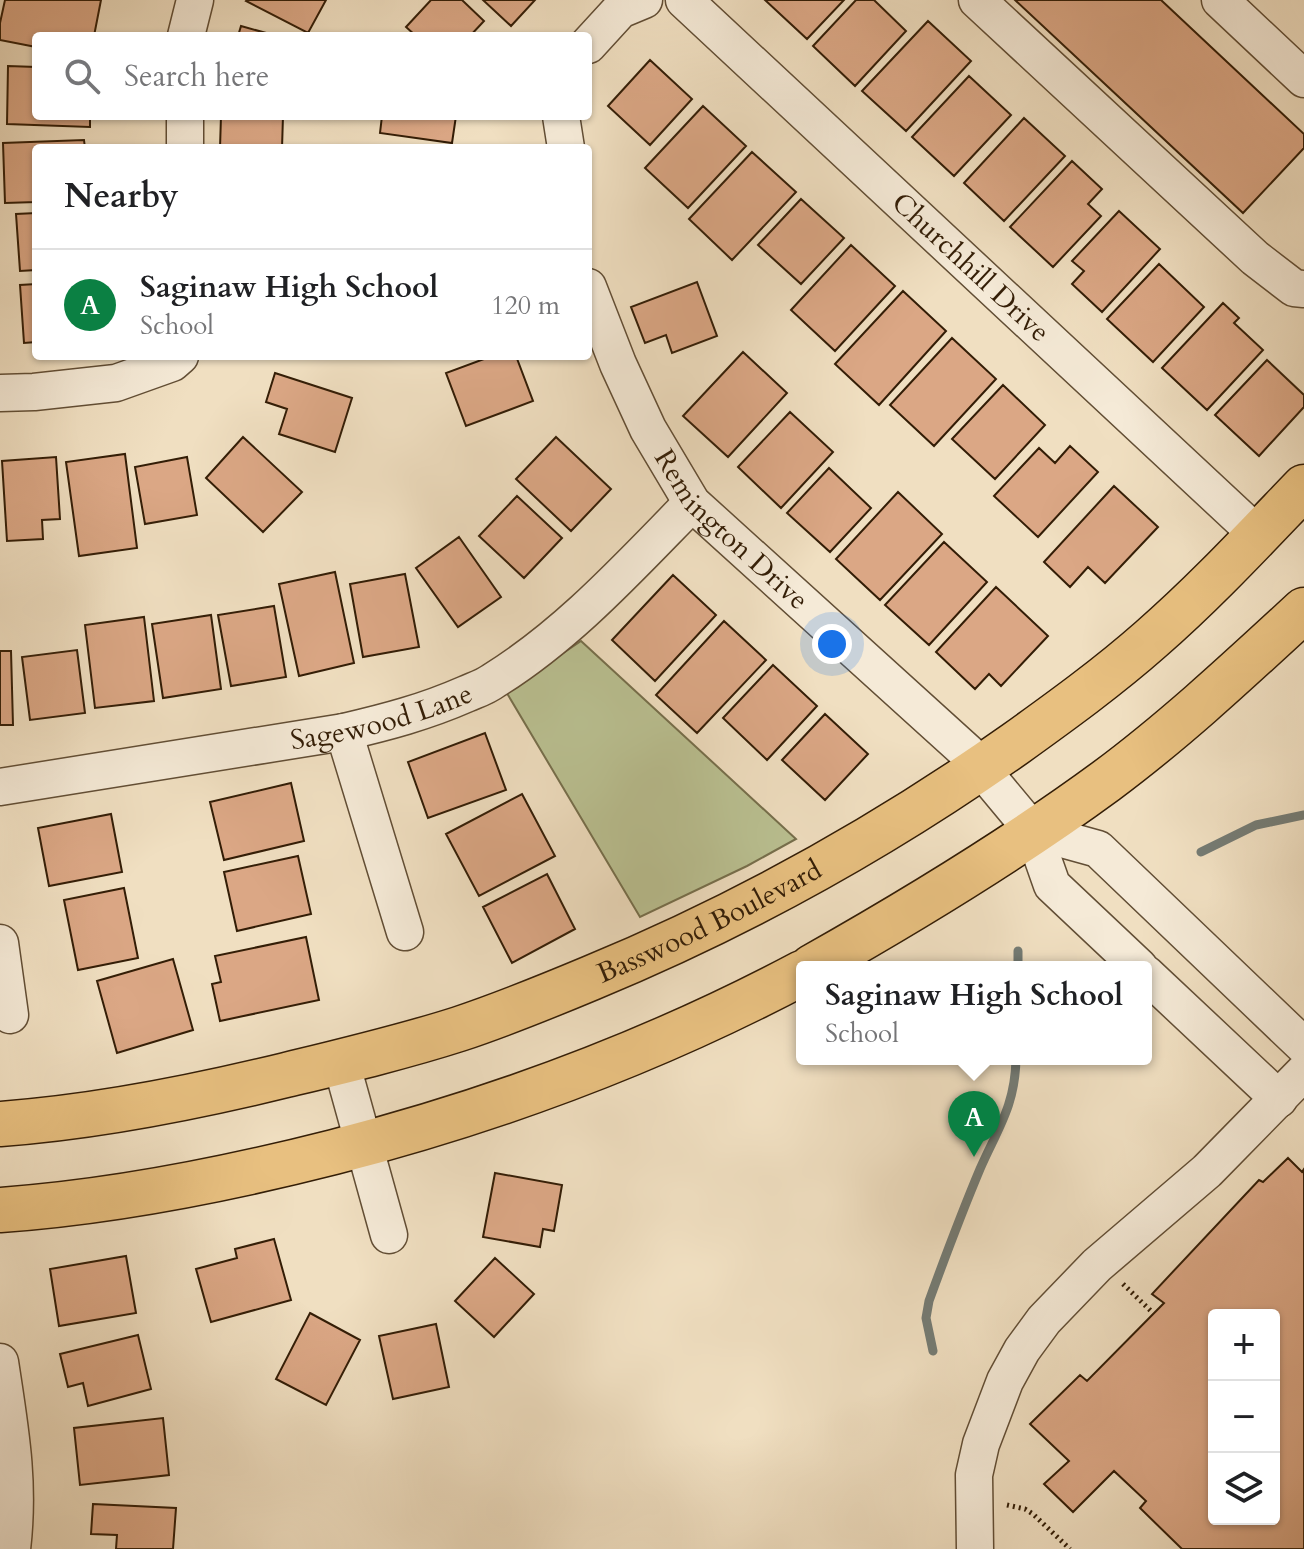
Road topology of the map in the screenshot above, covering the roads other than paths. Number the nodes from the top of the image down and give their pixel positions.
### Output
1 (195, 0) edge
2 (644, 0) edge
3 (684, 0) edge
4 (977, 0) edge
5 (1220, 0) edge
6 (187, 32) edge
7 (592, 41) edge
8 (1304, 79) edge
9 (185, 120) edge
10 (562, 120) edge
11 (185, 144) edge
12 (565, 144) edge
13 (1304, 289) edge
14 (592, 297) edge
15 (175, 360) edge
16 (0, 393) edge
17 (1304, 487) edge
18 (692, 503) junction
19 (1258, 535) junction
20 (1304, 610) edge
21 (344, 732) junction
22 (981, 767) junction
23 (0, 787) edge
24 (1033, 831) junction
25 (405, 932) dead end
26 (0, 943) edge
27 (823, 961) edge
28 (1133, 961) edge
29 (796, 976) edge
30 (1152, 980) edge
31 (10, 1015) dead end
32 (1304, 1046) edge
33 (341, 1062) junction
34 (1304, 1072) edge
35 (1279, 1099) junction
36 (0, 1124) edge
37 (364, 1144) junction
38 (0, 1210) edge
39 (389, 1235) dead end
40 (0, 1362) edge
41 (6, 1439) edge
42 (12, 1549) edge
43 (975, 1549) edge

1 - 6 street
2 - 7 street
3 - 19 street, Churchhill Drive
4 - 13 street
5 - 8 street
9 - 11 street
10 - 12 street
14 - 18 street, Remington Drive
15 - 16 street
17 - 19 main road, Basswood Boulevard
18 - 21 street, Sagewood Lane
18 - 22 street, Remington Drive
19 - 22 main road, Basswood Boulevard
20 - 24 main road
21 - 23 street, Sagewood Lane
21 - 25 street
22 - 24 street, Remington Drive
22 - 33 main road, Basswood Boulevard
24 - 27 main road
24 - 28 street, Remington Drive
24 - 32 street
26 - 31 street
29 - 37 main road
30 - 35 street
33 - 36 main road, Basswood Boulevard
33 - 37 street
34 - 35 street
35 - 43 street
37 - 38 main road
37 - 39 street
40 - 41 street
41 - 42 street

